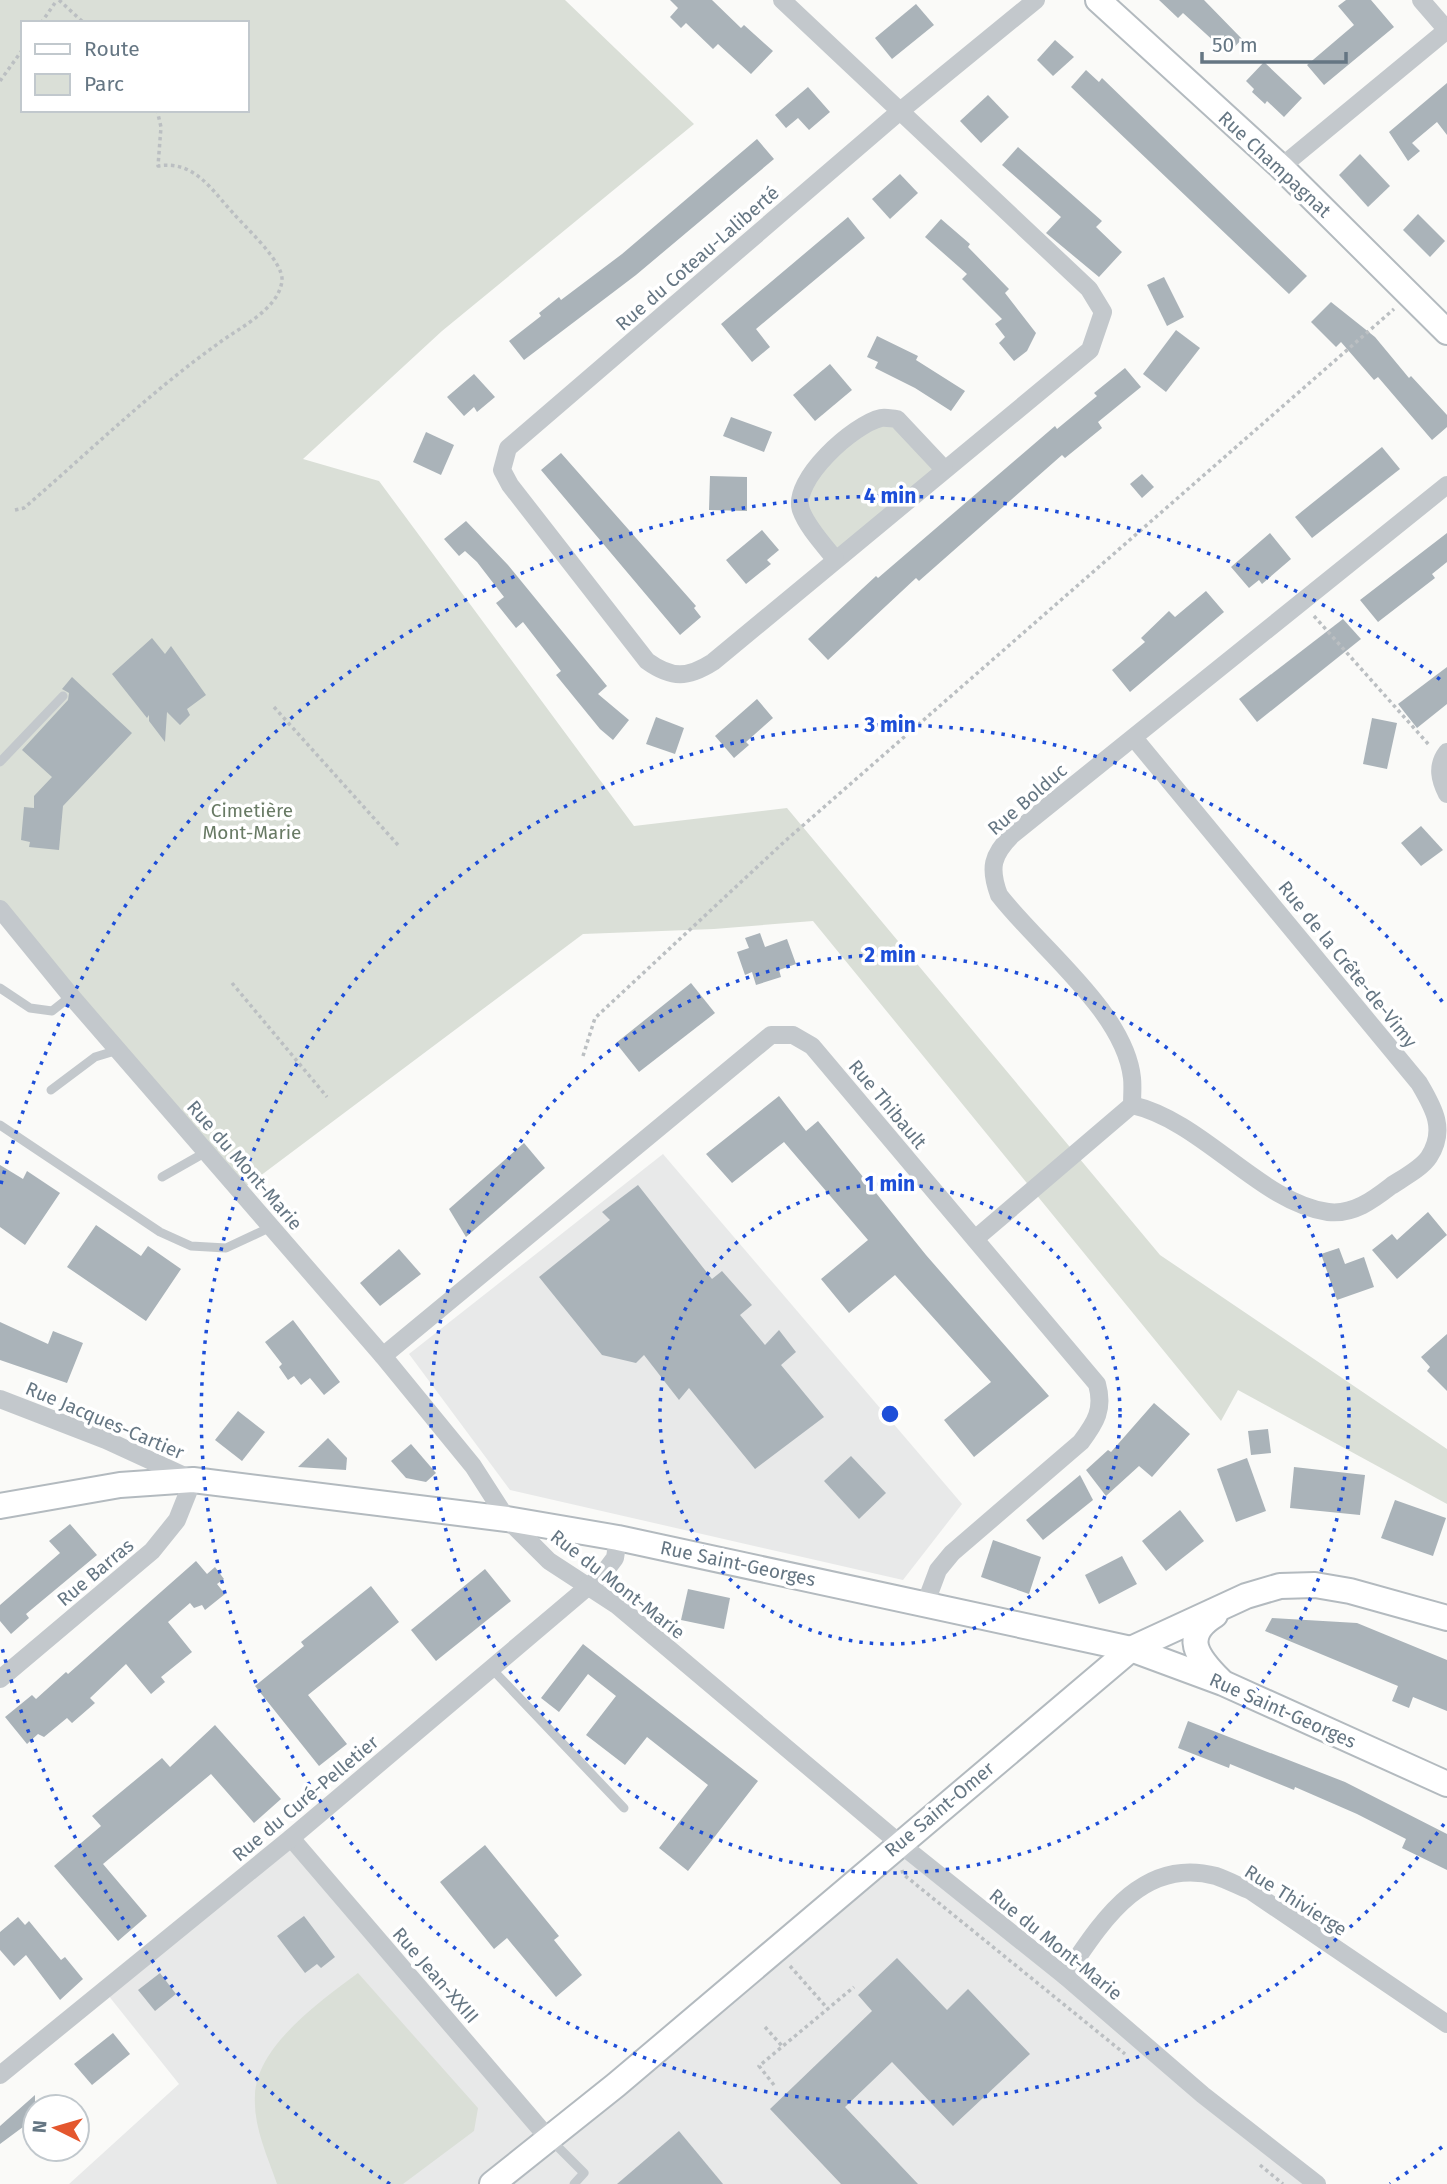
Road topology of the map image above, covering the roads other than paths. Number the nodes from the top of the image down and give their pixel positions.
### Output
1 (782, 0) edge
2 (1035, 0) edge
3 (1098, 0) edge
4 (1421, 0) edge
5 (1447, 30) edge
6 (898, 112) junction
7 (1280, 167) junction
8 (1447, 332) edge
9 (944, 469) junction
10 (1447, 485) edge
11 (835, 559) junction
12 (62, 696) dead end
13 (1134, 738) junction
14 (1444, 756) edge
15 (0, 762) edge
16 (1447, 794) edge
17 (0, 909) edge
18 (0, 988) edge
19 (71, 996) junction
20 (118, 1050) junction
21 (51, 1090) dead end
22 (1132, 1105) junction
23 (0, 1125) edge
24 (206, 1152) junction
25 (162, 1177) dead end
26 (271, 1227) junction
27 (975, 1239) junction
28 (383, 1356) junction
29 (0, 1399) edge
30 (193, 1479) junction
31 (0, 1506) edge
32 (507, 1519) junction
33 (618, 1538) junction
34 (588, 1585) junction
35 (1246, 1596) junction
36 (926, 1602) junction
37 (1447, 1618) edge
38 (1131, 1649) junction
39 (491, 1668) junction
40 (0, 1679) edge
41 (1223, 1683) junction
42 (1447, 1784) edge
43 (624, 1808) dead end
44 (291, 1838) junction
45 (899, 1843) junction
46 (1065, 1976) junction
47 (1447, 2024) edge
48 (0, 2075) edge
49 (549, 2139) junction
50 (492, 2184) edge
51 (574, 2184) edge
52 (1317, 2184) edge

1 - 6 street
2 - 6 street
3 - 7 street, Rue Champagnat
4 - 5 street
5 - 7 street
6 - 9 street, Rue du Coteau-Laliberté
6 - 11 street, Rue du Coteau-Laliberté
7 - 8 street, Rue Champagnat
9 - 11 street, Rue du Coteau-Laliberté
9 - 11 street
10 - 13 street, Rue Bolduc
12 - 15 lane
13 - 22 street, Rue Bolduc
13 - 22 street, Rue de la Crête-de-Vimy
14 - 16 street
17 - 19 street, Rue du Mont-Marie
18 - 19 lane
19 - 20 street, Rue du Mont-Marie
20 - 21 lane
20 - 24 street, Rue du Mont-Marie
22 - 27 street
23 - 26 lane
24 - 25 lane
24 - 26 street, Rue du Mont-Marie
26 - 28 street, Rue du Mont-Marie
27 - 28 street, Rue Thibault
27 - 36 street, Rue Thibault
28 - 32 street, Rue du Mont-Marie
29 - 30 street, Rue Jacques-Cartier
30 - 31 street, Rue Saint-Georges
30 - 32 street, Rue Saint-Georges
30 - 40 street, Rue Barras
32 - 33 street, Rue Saint-Georges
32 - 34 street, Rue du Mont-Marie
33 - 34 street, Rue du Curé-Pelletier
33 - 36 street, Rue Saint-Georges
34 - 39 street, Rue du Curé-Pelletier
34 - 45 street, Rue du Mont-Marie
35 - 37 street, Rue Saint-Omer
35 - 38 street, Rue Saint-Omer
35 - 41 street
36 - 38 street, Rue Saint-Georges
38 - 41 street, Rue Saint-Georges
38 - 45 street, Rue Saint-Omer
39 - 43 lane
39 - 44 street, Rue du Curé-Pelletier
41 - 42 street, Rue Saint-Georges
44 - 48 street, Rue du Curé-Pelletier
44 - 49 street, Rue Jean-XXIII
45 - 46 street, Rue du Mont-Marie
45 - 49 street, Rue Saint-Omer
46 - 47 street, Rue Thivierge
46 - 52 street, Rue du Mont-Marie
49 - 50 street, Rue Saint-Omer
49 - 51 lane

